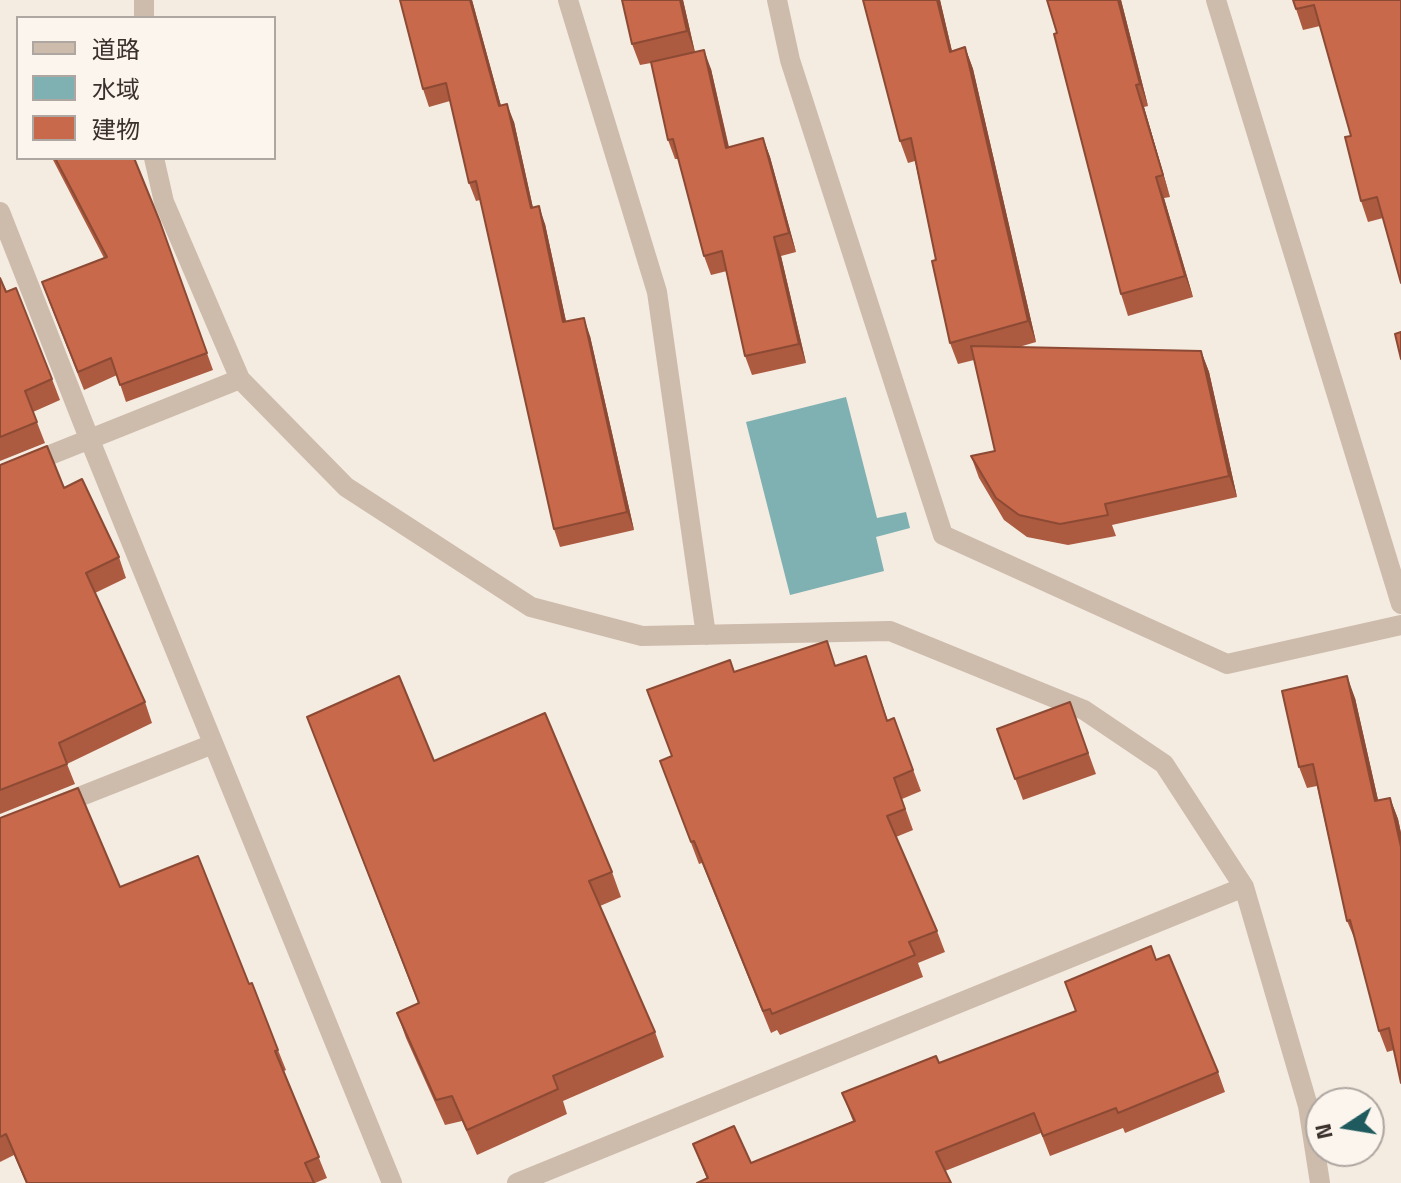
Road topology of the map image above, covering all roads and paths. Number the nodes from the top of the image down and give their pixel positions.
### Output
1 (568, 0) edge
2 (777, 0) edge
3 (1216, 0) edge
4 (154, 160) edge
5 (0, 212) edge
6 (9, 262) edge
7 (240, 379) junction
8 (89, 438) junction
9 (0, 475) edge
10 (1401, 604) edge
11 (1401, 625) edge
12 (706, 635) junction
13 (213, 744) junction
14 (43, 811) edge
15 (1244, 887) junction
16 (392, 1183) edge
17 (517, 1183) edge
18 (1320, 1183) edge

1 - 12 street
2 - 11 street
3 - 10 street
4 - 7 street
5 - 6 street
6 - 8 street
7 - 8 street
7 - 12 street
8 - 9 street
8 - 13 street
12 - 15 street
13 - 14 street
13 - 16 street
15 - 17 street
15 - 18 street

